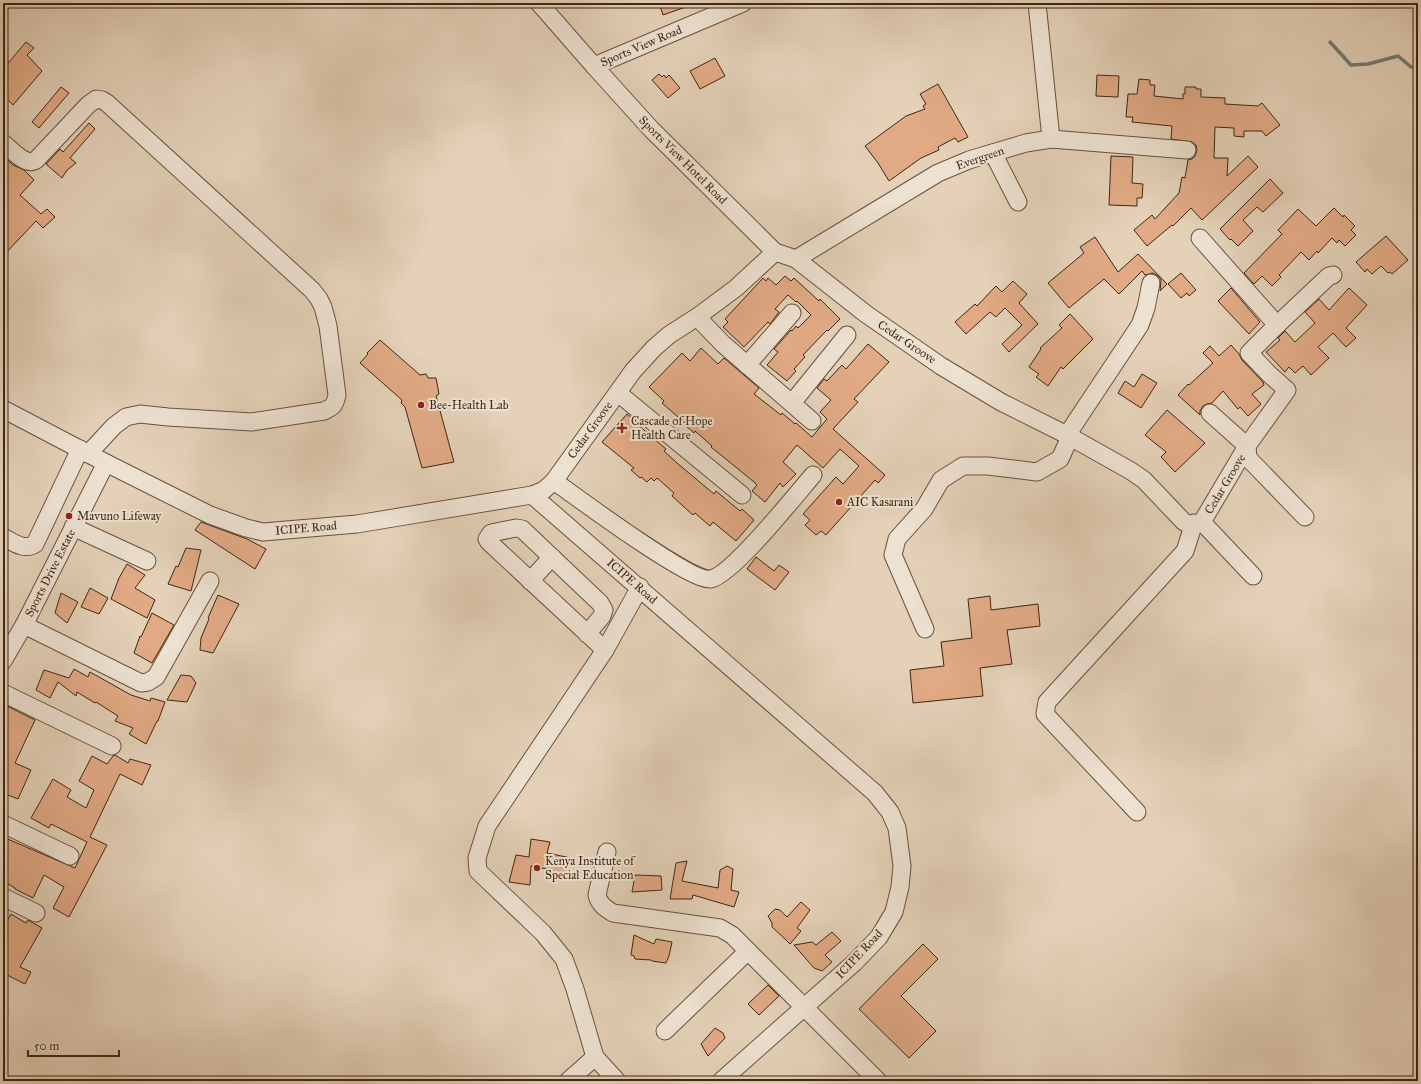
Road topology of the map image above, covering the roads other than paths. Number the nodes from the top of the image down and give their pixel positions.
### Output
1 (539, 3) edge
2 (744, 3) edge
3 (1037, 3) edge
4 (594, 66) junction
5 (1051, 139) junction
6 (3, 143) edge
7 (1187, 150) dead end
8 (993, 153) junction
9 (1018, 202) dead end
10 (1200, 238) dead end
11 (775, 252) junction
12 (796, 260) junction
13 (1333, 275) dead end
14 (1151, 283) dead end
15 (792, 313) dead end
16 (697, 317) junction
17 (1277, 325) junction
18 (847, 336) dead end
19 (747, 364) junction
20 (618, 393) junction
21 (792, 403) junction
22 (3, 409) edge
23 (1210, 413) dead end
24 (812, 421) dead end
25 (1069, 436) junction
26 (1248, 446) junction
27 (84, 451) junction
28 (106, 463) junction
29 (813, 475) dead end
30 (554, 481) junction
31 (532, 495) junction
32 (742, 496) dead end
33 (1304, 517) dead end
34 (1198, 523) junction
35 (73, 527) junction
36 (3, 537) edge
37 (552, 557) junction
38 (147, 561) dead end
39 (1253, 576) dead end
40 (210, 581) dead end
41 (530, 581) junction
42 (640, 587) junction
43 (24, 625) junction
44 (925, 629) dead end
45 (587, 634) junction
46 (605, 650) junction
47 (3, 661) edge
48 (3, 693) edge
49 (112, 746) dead end
50 (1137, 812) dead end
51 (3, 824) edge
52 (607, 852) dead end
53 (70, 856) dead end
54 (3, 898) edge
55 (36, 913) dead end
56 (748, 951) junction
57 (804, 1007) junction
58 (665, 1031) dead end
59 (595, 1057) junction
60 (568, 1081) edge
61 (617, 1081) edge
62 (721, 1081) edge
63 (878, 1081) edge

1 - 4 street, Sports View Road
2 - 4 street, Sports View Road
3 - 5 street
4 - 11 street, Sports View Hotel Road
5 - 7 street, Evergreen
5 - 8 street, Evergreen
6 - 27 street
8 - 9 street
8 - 12 street, Evergreen
10 - 17 street
11 - 12 street, Cedar Groove
11 - 16 street, Cedar Groove
12 - 25 street, Cedar Groove
13 - 17 street
14 - 25 street
15 - 19 street
16 - 19 street
16 - 20 street, Cedar Groove
17 - 26 street, Cedar Groove
18 - 21 street
19 - 21 street
20 - 30 street, Cedar Groove
20 - 32 street
21 - 24 street
22 - 27 street, ICIPE Road
23 - 26 street
25 - 34 street, Cedar Groove
25 - 44 street
26 - 33 street
26 - 34 street, Cedar Groove
27 - 28 street, ICIPE Road
27 - 36 street
28 - 31 street, ICIPE Road
28 - 35 street, Sports Drive Estate
29 - 30 street
30 - 31 street, Cedar Groove
31 - 42 street, ICIPE Road
34 - 39 street
34 - 50 street
35 - 38 street
35 - 43 street, Sports Drive Estate
37 - 41 street
37 - 41 street
37 - 45 street
40 - 43 street
41 - 45 street
42 - 46 street
42 - 57 street, ICIPE Road
43 - 47 street, Sports Drive Estate
45 - 46 street
46 - 59 street
48 - 49 street
51 - 53 street
52 - 56 street
54 - 55 street
56 - 57 street
56 - 58 street
57 - 62 street, ICIPE Road
57 - 63 street
59 - 60 street
59 - 61 street

